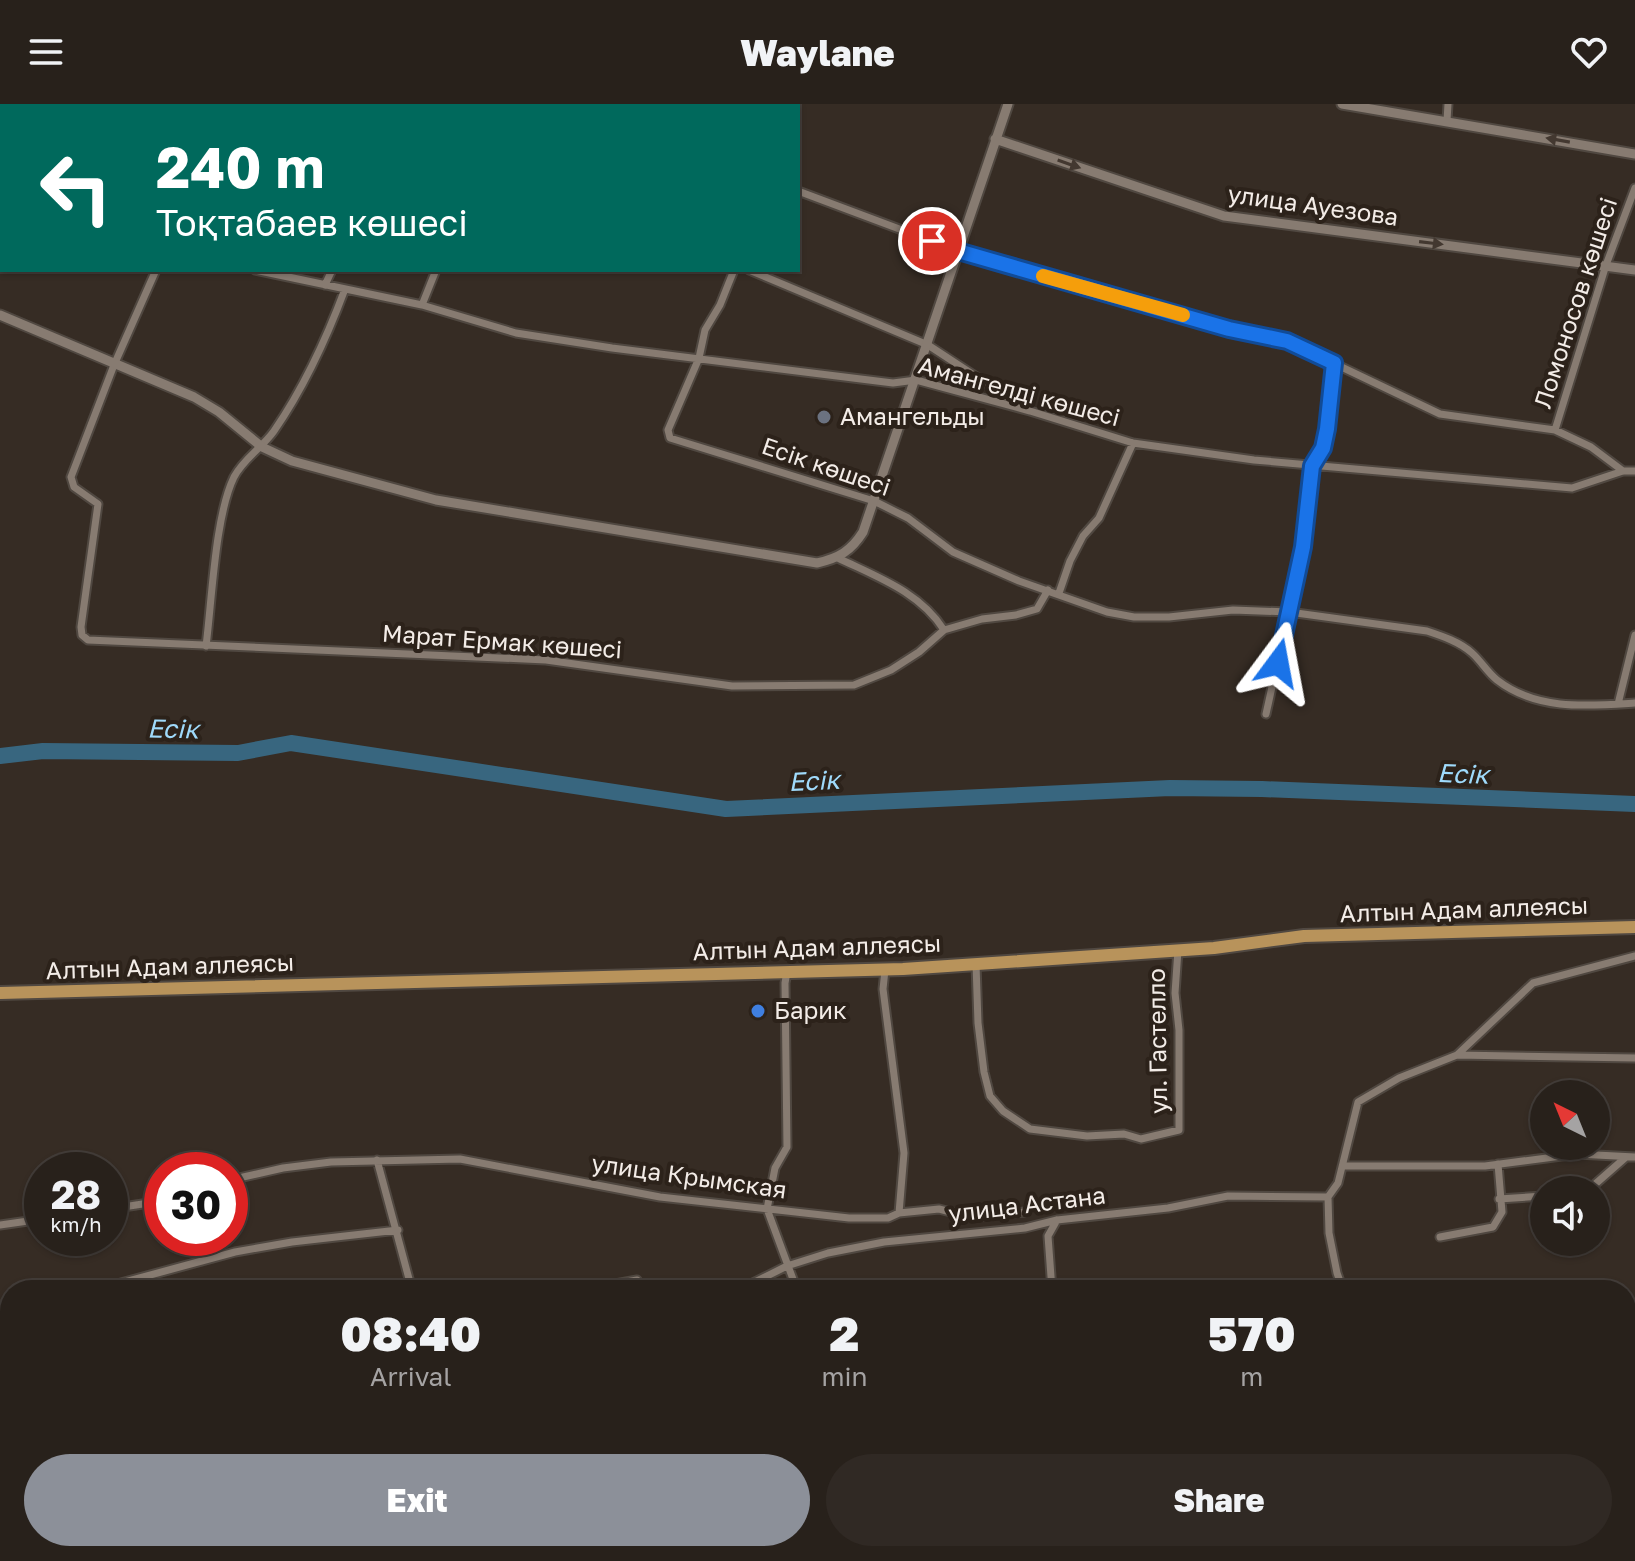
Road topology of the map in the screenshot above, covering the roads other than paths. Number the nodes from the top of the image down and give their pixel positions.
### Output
1 (1008, 104) edge
2 (1342, 104) edge
3 (1448, 104) edge
4 (1447, 121) junction
5 (995, 139) junction
6 (1635, 154) edge
7 (1635, 188) edge
8 (800, 192) edge
9 (958, 251) junction
10 (1606, 265) junction
11 (1635, 270) edge
12 (155, 272) edge
13 (264, 272) edge
14 (331, 272) edge
15 (435, 272) edge
16 (733, 272) edge
17 (754, 272) edge
18 (325, 285) junction
19 (345, 289) junction
20 (422, 305) junction
21 (0, 315) edge
22 (928, 345) junction
23 (699, 358) junction
24 (1334, 363) junction
25 (114, 365) junction
26 (916, 380) junction
27 (1030, 411) junction
28 (1555, 430) junction
29 (1133, 443) junction
30 (262, 447) junction
31 (1312, 466) junction
32 (1623, 471) junction
33 (1635, 471) edge
34 (874, 501) junction
35 (838, 558) junction
36 (1048, 590) junction
37 (1059, 593) junction
38 (1289, 612) junction
39 (944, 630) junction
40 (1635, 635) edge
41 (206, 646) junction
42 (1635, 703) edge
43 (1618, 704) junction
44 (1266, 714) dead end
45 (1635, 927) edge
46 (1178, 950) junction
47 (1635, 956) edge
48 (976, 964) junction
49 (885, 970) junction
50 (787, 972) junction
51 (0, 993) edge
52 (1457, 1055) junction
53 (1635, 1058) edge
54 (1631, 1157) edge
55 (377, 1160) junction
56 (1498, 1164) junction
57 (1343, 1166) junction
58 (248, 1176) edge
59 (1606, 1176) edge
60 (1328, 1197) junction
61 (1530, 1197) edge
62 (1499, 1199) junction
63 (767, 1209) junction
64 (1025, 1212) dead end
65 (899, 1213) junction
66 (1057, 1220) junction
67 (24, 1222) edge
68 (0, 1225) edge
69 (398, 1230) junction
70 (1440, 1237) dead end
71 (787, 1266) junction
72 (132, 1280) edge
73 (410, 1280) edge
74 (759, 1280) edge
75 (793, 1280) edge
76 (1051, 1280) edge
77 (1340, 1280) edge

1 - 5 street
2 - 4 street
3 - 4 street
6 -> 4 street
5 - 9 street
5 -> 10 street, улица Ауезова
7 - 10 street, Ломоносов көшесі
8 - 9 street
9 - 22 street
9 - 24 street
10 - 11 street, улица Ауезова
10 - 28 street, Ломоносов көшесі
12 - 25 street
13 - 18 street, Амангелді көшесі
14 - 18 street
15 - 20 street
16 - 23 street
17 - 22 street
18 - 19 street, Амангелді көшесі
19 - 20 street, Амангелді көшесі
19 - 30 street
20 - 23 street, Амангелді көшесі
21 - 25 street
22 - 26 street
22 - 27 street
23 - 26 street, Амангелді көшесі
23 - 34 street, Есік көшесі
24 - 28 street
24 - 31 street
25 - 30 street
25 - 41 street, Марат Ермак көшесі
26 - 27 street, Амангелді көшесі
26 - 34 street
27 - 29 street, Амангелді көшесі
28 - 32 street
29 - 31 street, Амангелді көшесі
29 - 37 street
30 - 35 street
30 - 41 street
31 - 32 street, Амангелді көшесі
31 - 38 street
32 - 33 street, Амангелді көшесі
34 - 35 street
34 - 36 street, Есік көшесі
35 - 39 street
36 - 37 street, Есік көшесі
36 - 39 street
37 - 38 street, Есік көшесі
38 - 43 street, Есік көшесі
38 - 44 street
39 - 41 street, Марат Ермак көшесі
40 - 43 street
42 - 43 street, Есік көшесі
45 - 46 main road, Алтын Адам аллеясы
46 - 48 main road, Алтын Адам аллеясы
46 - 48 street, ул. Гастелло
47 - 52 street
48 - 49 main road, Алтын Адам аллеясы
49 - 50 main road, Алтын Адам аллеясы
49 - 65 street
50 - 51 main road, Алтын Адам аллеясы
50 - 63 street
52 - 53 street
52 - 57 street
54 - 56 street
54 - 59 street
55 - 58 street, улица Крымская
55 - 63 street, улица Крымская
55 - 69 street
56 - 57 street
56 - 62 street
57 - 60 street
60 - 66 street, улица Астана
60 - 77 street
61 - 62 street
62 - 70 street
63 - 65 street, улица Крымская
63 - 71 street
64 - 65 street, улица Крымская
66 - 71 street, улица Астана
66 - 76 street
67 - 68 street
69 - 72 street
69 - 73 street
71 - 74 street, улица Астана
71 - 75 street

